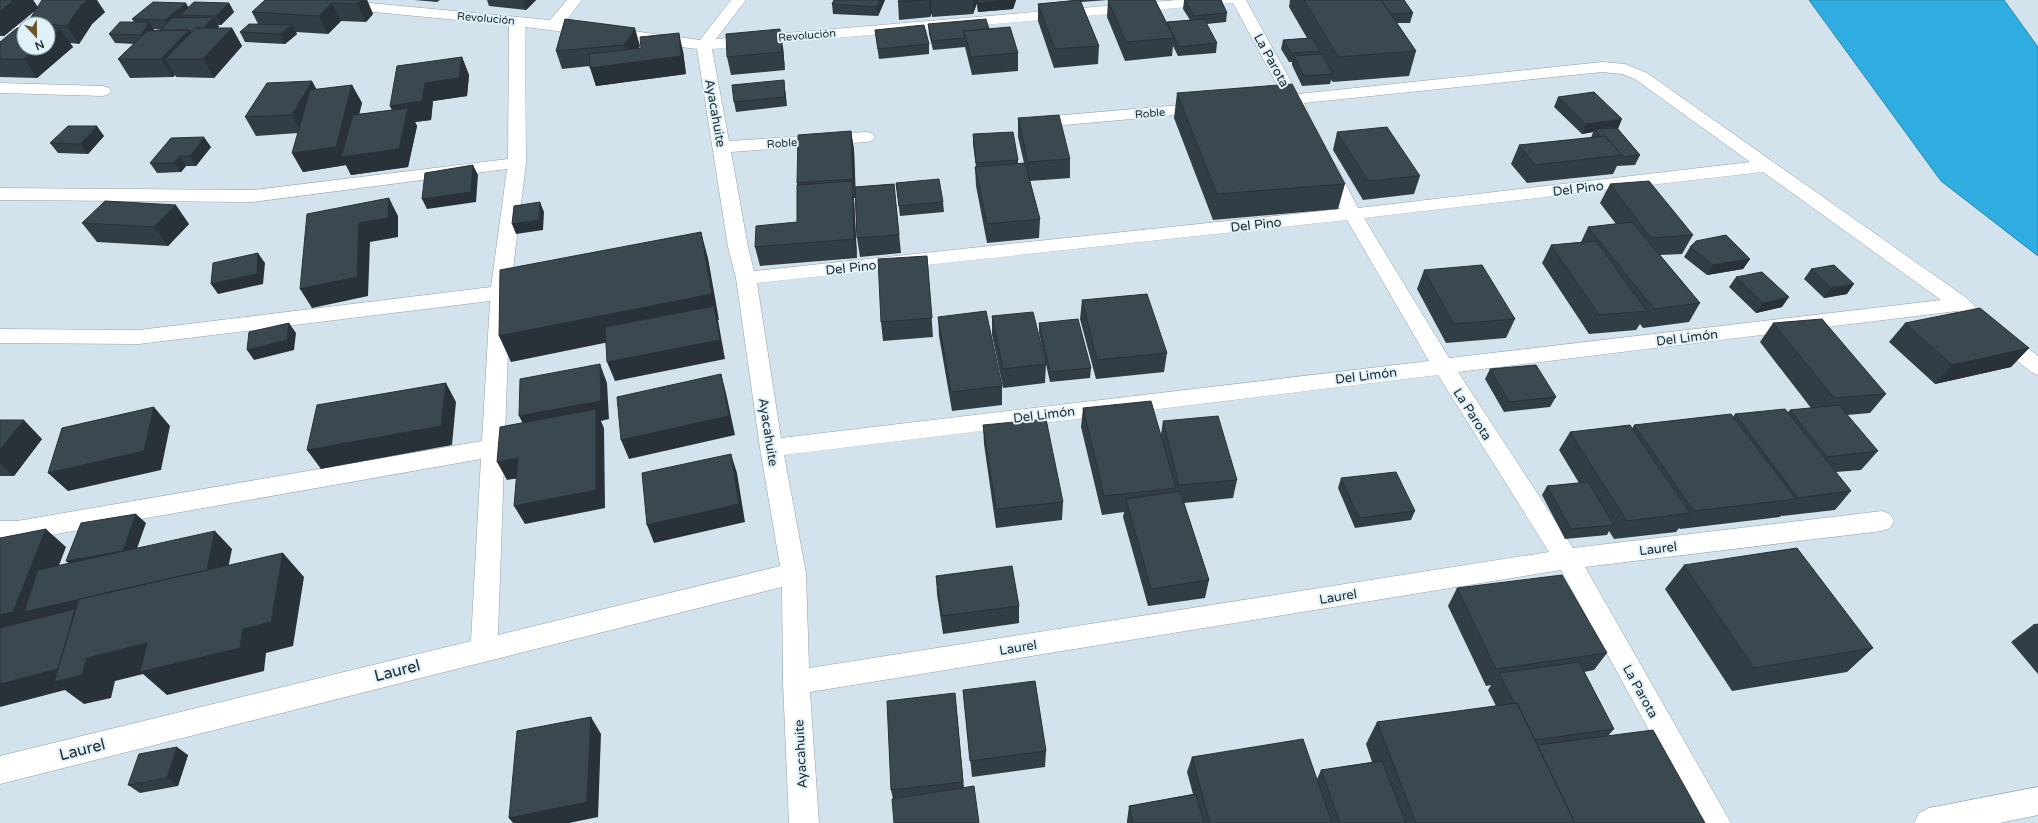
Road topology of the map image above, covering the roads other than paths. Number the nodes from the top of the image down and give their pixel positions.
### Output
1 (291, 0) edge
2 (575, 0) edge
3 (739, 0) edge
4 (1229, 0) edge
5 (1240, 0) edge
6 (1071, 6) edge
7 (899, 14) dead end
8 (517, 21) junction
9 (554, 25) junction
10 (891, 28) junction
11 (704, 45) junction
12 (0, 88) edge
13 (103, 91) dead end
14 (1294, 100) junction
15 (1255, 103) edge
16 (1216, 107) edge
17 (1053, 121) edge
18 (1308, 127) edge
19 (866, 137) dead end
20 (722, 147) junction
21 (1318, 147) edge
22 (517, 163) junction
23 (1766, 166) junction
24 (0, 194) edge
25 (1352, 214) junction
26 (746, 278) junction
27 (500, 293) junction
28 (1961, 304) junction
29 (0, 336) edge
30 (1443, 366) junction
31 (2038, 367) edge
32 (493, 448) junction
33 (771, 448) junction
34 (1882, 521) dead end
35 (0, 531) edge
36 (1567, 560) junction
37 (794, 573) junction
38 (484, 648) junction
39 (796, 682) junction
40 (0, 770) edge
41 (2038, 801) edge
42 (804, 823) edge
43 (1716, 823) edge
44 (1929, 823) edge

1 - 8 street, Revolución
2 - 9 street
3 - 11 street
4 - 6 street, Revolución
5 - 14 street, La Parota
6 - 10 street, Revolución
7 - 10 street
8 - 9 street, Revolución
8 - 22 street
9 - 11 street, Revolución
10 - 11 street, Revolución
11 - 20 street, Ayacahuite
12 - 13 street
14 - 15 street
14 - 18 street, La Parota
14 - 23 street
16 - 17 street, Roble
19 - 20 street, Roble
20 - 26 street, Ayacahuite
21 - 25 street, La Parota
22 - 24 street
22 - 27 street
23 - 25 street, Del Pino
23 - 28 street
25 - 26 street, Del Pino
25 - 30 street, La Parota
26 - 33 street, Ayacahuite
27 - 29 street
27 - 32 street
28 - 30 street, Del Limón
28 - 31 street
30 - 33 street, Del Limón
30 - 36 street, La Parota
32 - 35 street
32 - 38 street
33 - 37 street, Ayacahuite
34 - 36 street, Laurel
36 - 39 street, Laurel
36 - 43 street, La Parota
37 - 38 street, Laurel
37 - 39 street, Ayacahuite
38 - 40 street, Laurel
39 - 42 street, Ayacahuite
41 - 44 street

